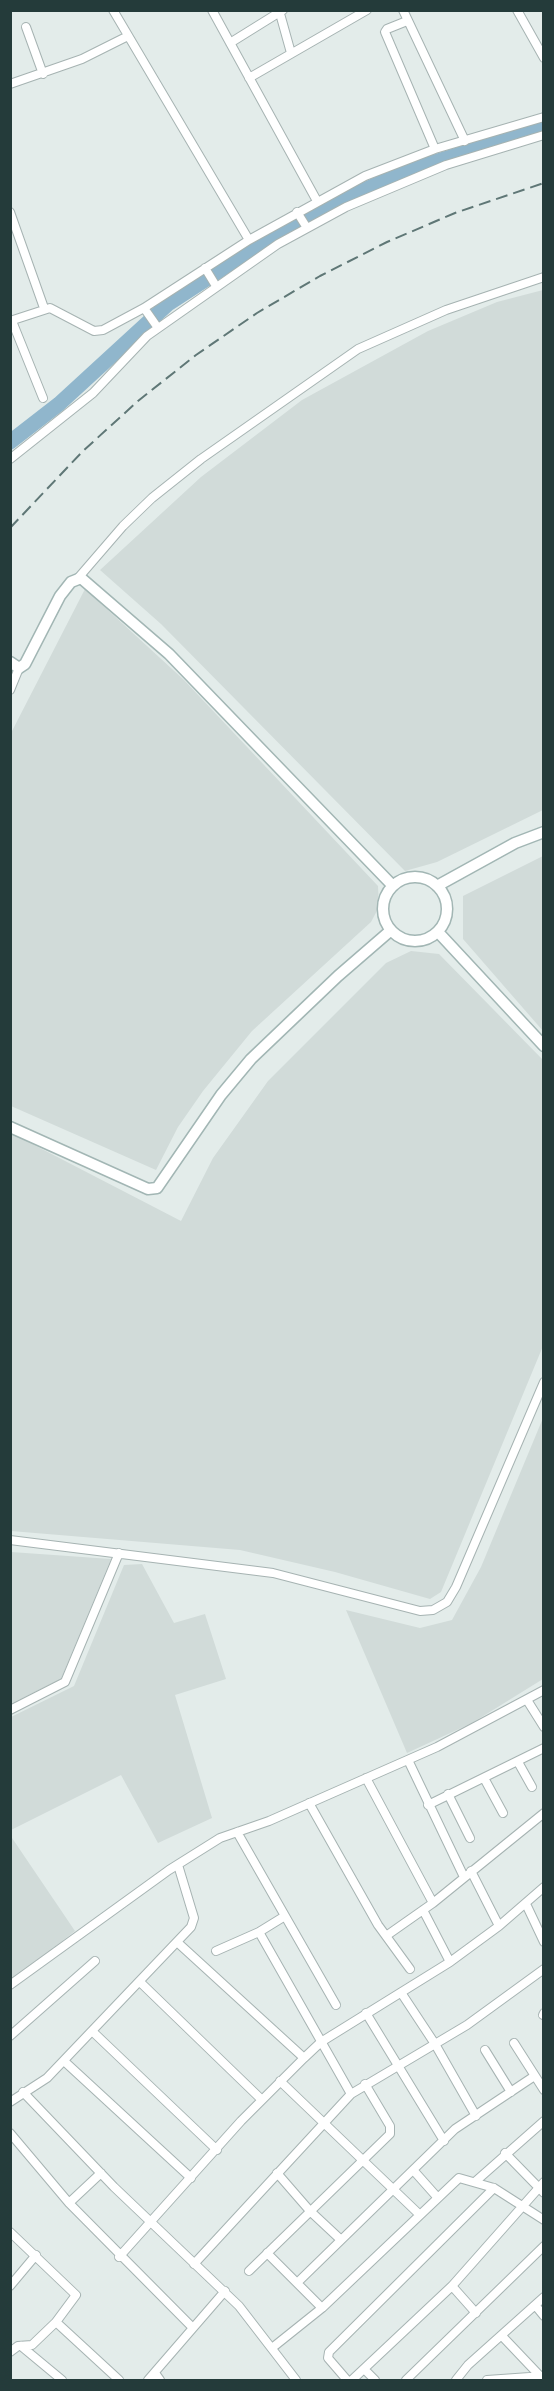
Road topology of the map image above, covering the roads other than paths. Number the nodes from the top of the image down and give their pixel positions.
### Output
1 (113, 10) edge
2 (212, 10) edge
3 (368, 10) edge
4 (403, 10) edge
5 (517, 10) edge
6 (281, 11) edge
7 (407, 21) junction
8 (26, 27) dead end
9 (128, 36) junction
10 (230, 43) junction
11 (291, 53) junction
12 (543, 58) edge
13 (43, 74) junction
14 (249, 78) junction
15 (10, 84) edge
16 (543, 117) edge
17 (543, 135) edge
18 (465, 141) junction
19 (435, 149) junction
20 (317, 201) junction
21 (10, 212) edge
22 (297, 212) junction
23 (307, 228) junction
24 (249, 240) junction
25 (206, 268) junction
26 (543, 277) edge
27 (216, 286) junction
28 (44, 308) junction
29 (144, 308) junction
30 (11, 321) edge
31 (158, 328) junction
32 (43, 398) dead end
33 (10, 459) edge
34 (79, 577) junction
35 (15, 665) edge
36 (10, 690) edge
37 (543, 832) edge
38 (393, 886) junction
39 (437, 886) junction
40 (390, 931) junction
41 (438, 932) junction
42 (543, 1046) edge
43 (10, 1127) edge
44 (543, 1382) edge
45 (10, 1540) edge
46 (119, 1552) junction
47 (543, 1690) edge
48 (527, 1700) junction
49 (10, 1710) edge
50 (543, 1727) edge
51 (543, 1748) edge
52 (408, 1760) junction
53 (518, 1762) junction
54 (366, 1778) junction
55 (484, 1778) junction
56 (532, 1787) dead end
57 (448, 1794) junction
58 (309, 1803) junction
59 (428, 1805) junction
60 (503, 1813) dead end
61 (543, 1813) edge
62 (237, 1832) junction
63 (470, 1838) dead end
64 (178, 1865) junction
65 (471, 1871) junction
66 (464, 1877) junction
67 (543, 1887) edge
68 (433, 1903) junction
69 (526, 1904) junction
70 (423, 1910) junction
71 (285, 1916) junction
72 (500, 1926) junction
73 (259, 1932) junction
74 (386, 1936) junction
75 (177, 1942) junction
76 (543, 1942) edge
77 (216, 1951) dead end
78 (95, 1961) dead end
79 (450, 1962) junction
80 (410, 1969) dead end
81 (543, 1969) edge
82 (140, 1982) junction
83 (10, 1985) edge
84 (402, 1994) junction
85 (336, 2005) dead end
86 (366, 2013) junction
87 (92, 2031) junction
88 (10, 2036) edge
89 (321, 2042) junction
90 (514, 2043) dead end
91 (435, 2044) junction
92 (485, 2050) dead end
93 (304, 2058) junction
94 (64, 2061) junction
95 (398, 2066) junction
96 (533, 2077) junction
97 (280, 2080) junction
98 (365, 2084) junction
99 (543, 2090) edge
100 (23, 2092) junction
101 (511, 2092) junction
102 (351, 2094) junction
103 (262, 2100) junction
104 (10, 2102) edge
105 (476, 2116) junction
106 (543, 2121) edge
107 (326, 2122) junction
108 (10, 2133) edge
109 (444, 2141) junction
110 (217, 2150) junction
111 (504, 2153) junction
112 (363, 2160) junction
113 (414, 2171) junction
114 (101, 2173) junction
115 (277, 2173) junction
116 (191, 2178) junction
117 (476, 2181) junction
118 (542, 2187) edge
119 (494, 2188) junction
120 (393, 2191) junction
121 (438, 2198) junction
122 (69, 2204) junction
123 (523, 2206) junction
124 (309, 2211) junction
125 (420, 2215) junction
126 (543, 2220) edge
127 (152, 2222) junction
128 (10, 2232) edge
129 (340, 2240) junction
130 (543, 2246) edge
131 (267, 2253) junction
132 (36, 2255) junction
133 (119, 2257) junction
134 (194, 2264) junction
135 (249, 2271) dead end
136 (298, 2282) junction
137 (10, 2286) edge
138 (452, 2286) junction
139 (225, 2291) junction
140 (543, 2297) edge
141 (535, 2306) junction
142 (322, 2308) junction
143 (476, 2313) junction
144 (543, 2316) edge
145 (56, 2322) junction
146 (192, 2328) junction
147 (502, 2336) junction
148 (21, 2346) junction
149 (272, 2348) junction
150 (10, 2352) edge
151 (365, 2370) junction
152 (155, 2373) junction
153 (542, 2376) edge
154 (62, 2380) edge
155 (118, 2380) edge
156 (148, 2380) edge
157 (160, 2380) edge
158 (296, 2380) edge
159 (347, 2380) edge
160 (352, 2380) edge
161 (375, 2380) edge
162 (406, 2380) edge
163 (456, 2380) edge
164 (487, 2380) edge

1 - 9 street
2 - 10 street
3 - 11 street
4 - 7 street
5 - 12 street
6 - 10 street
6 - 11 street
7 - 18 street
7 - 19 street
8 - 13 street
9 - 13 street
9 - 24 street
10 - 14 street
11 - 14 street
13 - 15 street
14 - 20 street
16 - 18 street
17 - 23 street
18 - 19 street
19 - 20 street
20 - 22 street
21 - 28 street
22 - 23 street
22 - 24 street
23 - 27 street
24 - 25 street
25 - 27 street
25 - 29 street
26 - 34 street
27 - 31 street
28 - 29 street
28 - 30 street
29 - 31 street
30 - 32 street
31 - 33 street
34 - 35 street
34 - 38 street
35 - 36 street
37 - 39 street
38 - 39 street
38 - 40 street
39 - 41 street
40 - 41 street
40 - 43 street
41 - 42 street
44 - 46 street
45 - 46 street
46 - 49 street
47 - 48 street
48 - 50 street
48 - 52 street
51 - 53 street
52 - 54 street
52 - 59 street
53 - 55 street
53 - 56 street
54 - 58 street
54 - 68 street
55 - 57 street
55 - 60 street
57 - 59 street
57 - 63 street
58 - 62 street
58 - 74 street
59 - 66 street
61 - 65 street
62 - 64 street
62 - 71 street
64 - 75 street
64 - 83 street
65 - 66 street
65 - 72 street
66 - 68 street
67 - 69 street
68 - 70 street
69 - 72 street
69 - 76 street
70 - 74 street
70 - 79 street
71 - 73 street
71 - 85 street
72 - 79 street
73 - 77 street
73 - 89 street
74 - 80 street
75 - 82 street
75 - 93 street
78 - 88 street
79 - 84 street
81 - 91 street
82 - 87 street
82 - 103 street
84 - 86 street
84 - 91 street
86 - 89 street
86 - 95 street
87 - 94 street
87 - 110 street
89 - 93 street
89 - 102 street
90 - 96 street
91 - 95 street
91 - 105 street
92 - 101 street
93 - 97 street
94 - 100 street
94 - 116 street
95 - 98 street
95 - 109 street
96 - 99 street
96 - 101 street
97 - 103 street
97 - 107 street
98 - 102 street
98 - 112 street
100 - 104 street
100 - 114 street
101 - 105 street
102 - 107 street
103 - 110 street
105 - 109 street
106 - 111 street
107 - 112 street
107 - 115 street
108 - 122 street
109 - 113 street
110 - 116 street
111 - 117 street
111 - 118 street
112 - 120 street
112 - 124 street
113 - 120 street
113 - 121 street
114 - 122 street
114 - 127 street
115 - 124 street
115 - 134 street
116 - 127 street
117 - 119 street
117 - 121 street
118 - 123 street
119 - 123 street
119 - 159 street
120 - 125 street
120 - 129 street
121 - 125 street
122 - 133 street
123 - 126 street
123 - 138 street
124 - 129 street
124 - 131 street
125 - 142 street
127 - 133 street
127 - 134 street
128 - 132 street
129 - 136 street
130 - 143 street
131 - 135 street
131 - 136 street
132 - 137 street
132 - 145 street
133 - 146 street
134 - 139 street
136 - 142 street
138 - 143 street
138 - 151 street
139 - 146 street
139 - 149 street
140 - 141 street
141 - 144 street
141 - 147 street
142 - 149 street
143 - 162 street
145 - 148 street
145 - 155 street
146 - 152 street
147 - 153 street
147 - 163 street
148 - 150 street
148 - 154 street
149 - 158 street
151 - 160 street
151 - 161 street
152 - 156 street
152 - 157 street
153 - 164 street

